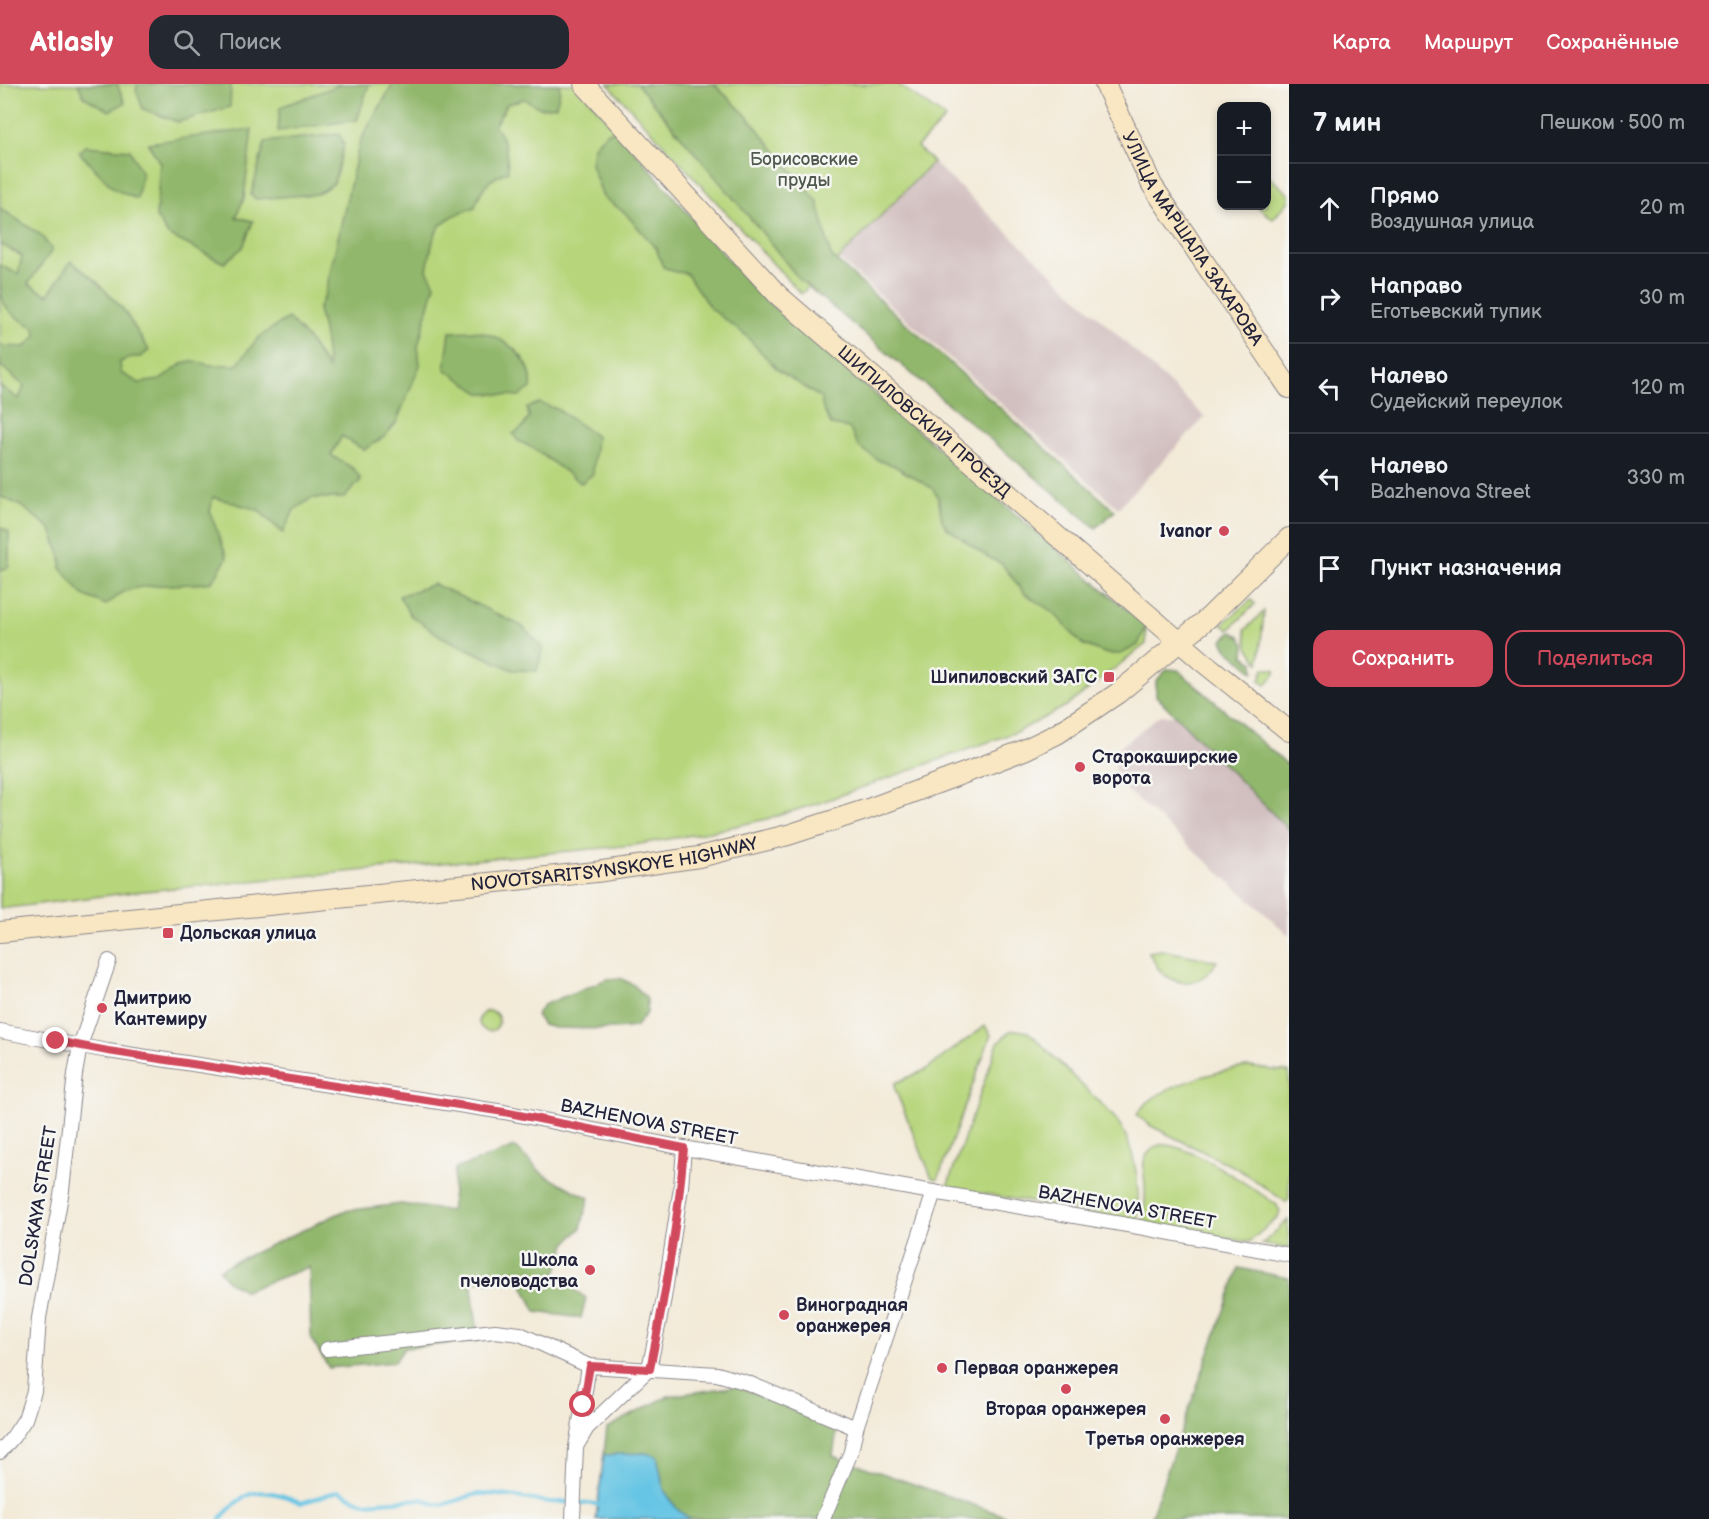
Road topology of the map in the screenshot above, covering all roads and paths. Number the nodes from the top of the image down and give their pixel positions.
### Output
1 (584, 84) edge
2 (1106, 84) edge
3 (1289, 388) edge
4 (1289, 538) edge
5 (1180, 641) junction
6 (1289, 731) edge
7 (0, 932) edge
8 (109, 961) dead end
9 (0, 1031) edge
10 (80, 1046) junction
11 (684, 1148) junction
12 (934, 1192) junction
13 (1289, 1255) edge
14 (327, 1349) dead end
15 (590, 1366) junction
16 (650, 1369) junction
17 (856, 1428) junction
18 (577, 1446) junction
19 (0, 1452) edge
20 (573, 1519) edge
21 (823, 1519) edge

1 - 5 main road, ШИПИЛОВСКИЙ ПРОЕЗД
2 - 3 main road, УЛИЦА МАРШАЛА ЗАХАРОВА
4 - 5 main road, NOVOTSARITSYNSKOYE HIGHWAY
5 - 6 main road, ШИПИЛОВСКИЙ ПРОЕЗД
5 - 7 main road, NOVOTSARITSYNSKOYE HIGHWAY
8 - 10 street, DOLSKAYA STREET
9 - 10 street, BAZHENOVA STREET
10 - 11 street, BAZHENOVA STREET
10 - 19 street, DOLSKAYA STREET
11 - 12 street, BAZHENOVA STREET
11 - 16 street
12 - 13 street, BAZHENOVA STREET
12 - 17 street
14 - 15 street
15 - 16 street
15 - 18 street
16 - 17 street
16 - 18 street
17 - 21 street
18 - 20 street

